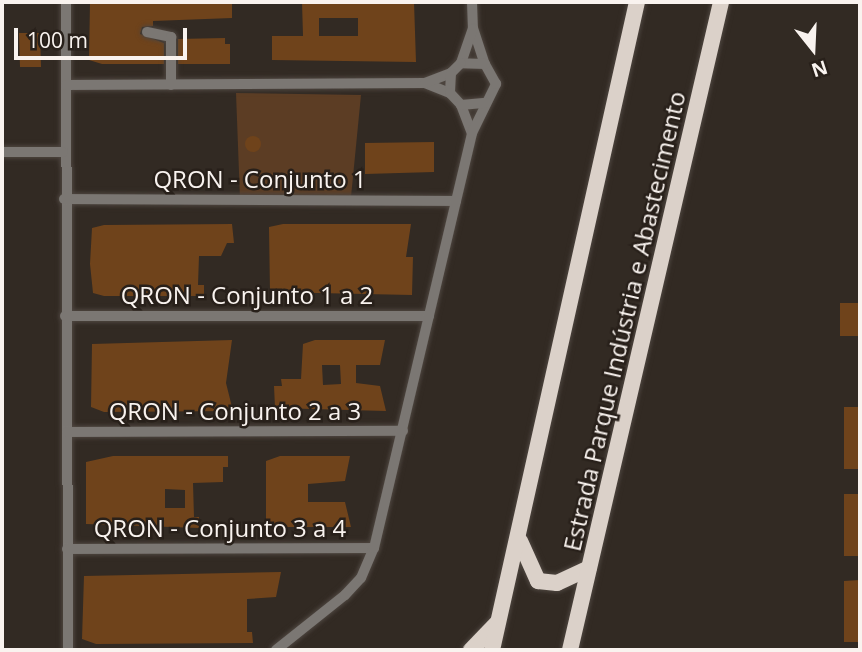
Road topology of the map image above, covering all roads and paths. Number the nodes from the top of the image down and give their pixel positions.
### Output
1 (66, 2) edge
2 (472, 2) edge
3 (637, 2) edge
4 (721, 2) edge
5 (728, 2) edge
6 (716, 21) junction
7 (473, 28) junction
8 (147, 32) dead end
9 (461, 63) junction
10 (485, 64) junction
11 (451, 73) junction
12 (425, 83) junction
13 (66, 85) junction
14 (171, 85) junction
15 (450, 93) junction
16 (486, 103) junction
17 (461, 105) junction
18 (472, 133) junction
19 (2, 152) edge
20 (63, 152) junction
21 (64, 199) junction
22 (456, 201) junction
23 (65, 316) junction
24 (429, 316) junction
25 (403, 431) junction
26 (67, 432) junction
27 (519, 539) junction
28 (374, 548) junction
29 (67, 549) junction
30 (589, 568) junction
31 (577, 620) junction
32 (499, 622) junction
33 (68, 650) edge
34 (276, 650) edge
35 (471, 650) edge
36 (492, 650) edge
37 (570, 650) edge
38 (582, 650) edge

1 - 13 street
2 - 7 street
3 - 27 highway
4 - 6 highway, Estrada Parque Indústria e Abastecimento
5 - 6 street
6 - 30 highway, Estrada Parque Indústria e Abastecimento
7 - 9 street
7 - 10 street
8 - 14 street
9 - 10 street
9 - 11 street
10 - 16 street
11 - 12 street
11 - 15 street
12 - 14 street
12 - 15 street
13 - 14 street
13 - 20 street
15 - 17 street
16 - 17 street
16 - 18 street
17 - 18 street
18 - 22 street
19 - 20 street
20 - 21 street
21 - 22 street, QRON - Conjunto 1
21 - 23 street
22 - 24 street
23 - 24 street, QRON - Conjunto 1 a 2
23 - 26 street
24 - 25 street
25 - 26 street, QRON - Conjunto 2 a 3
25 - 28 street
26 - 29 street
27 - 30 highway
27 - 32 highway
28 - 29 street, QRON - Conjunto 3 a 4
28 - 34 street
29 - 33 street
30 - 31 highway, Estrada Parque Indústria e Abastecimento
31 - 37 highway, Estrada Parque Indústria e Abastecimento
31 - 38 highway
32 - 35 highway
32 - 36 highway

